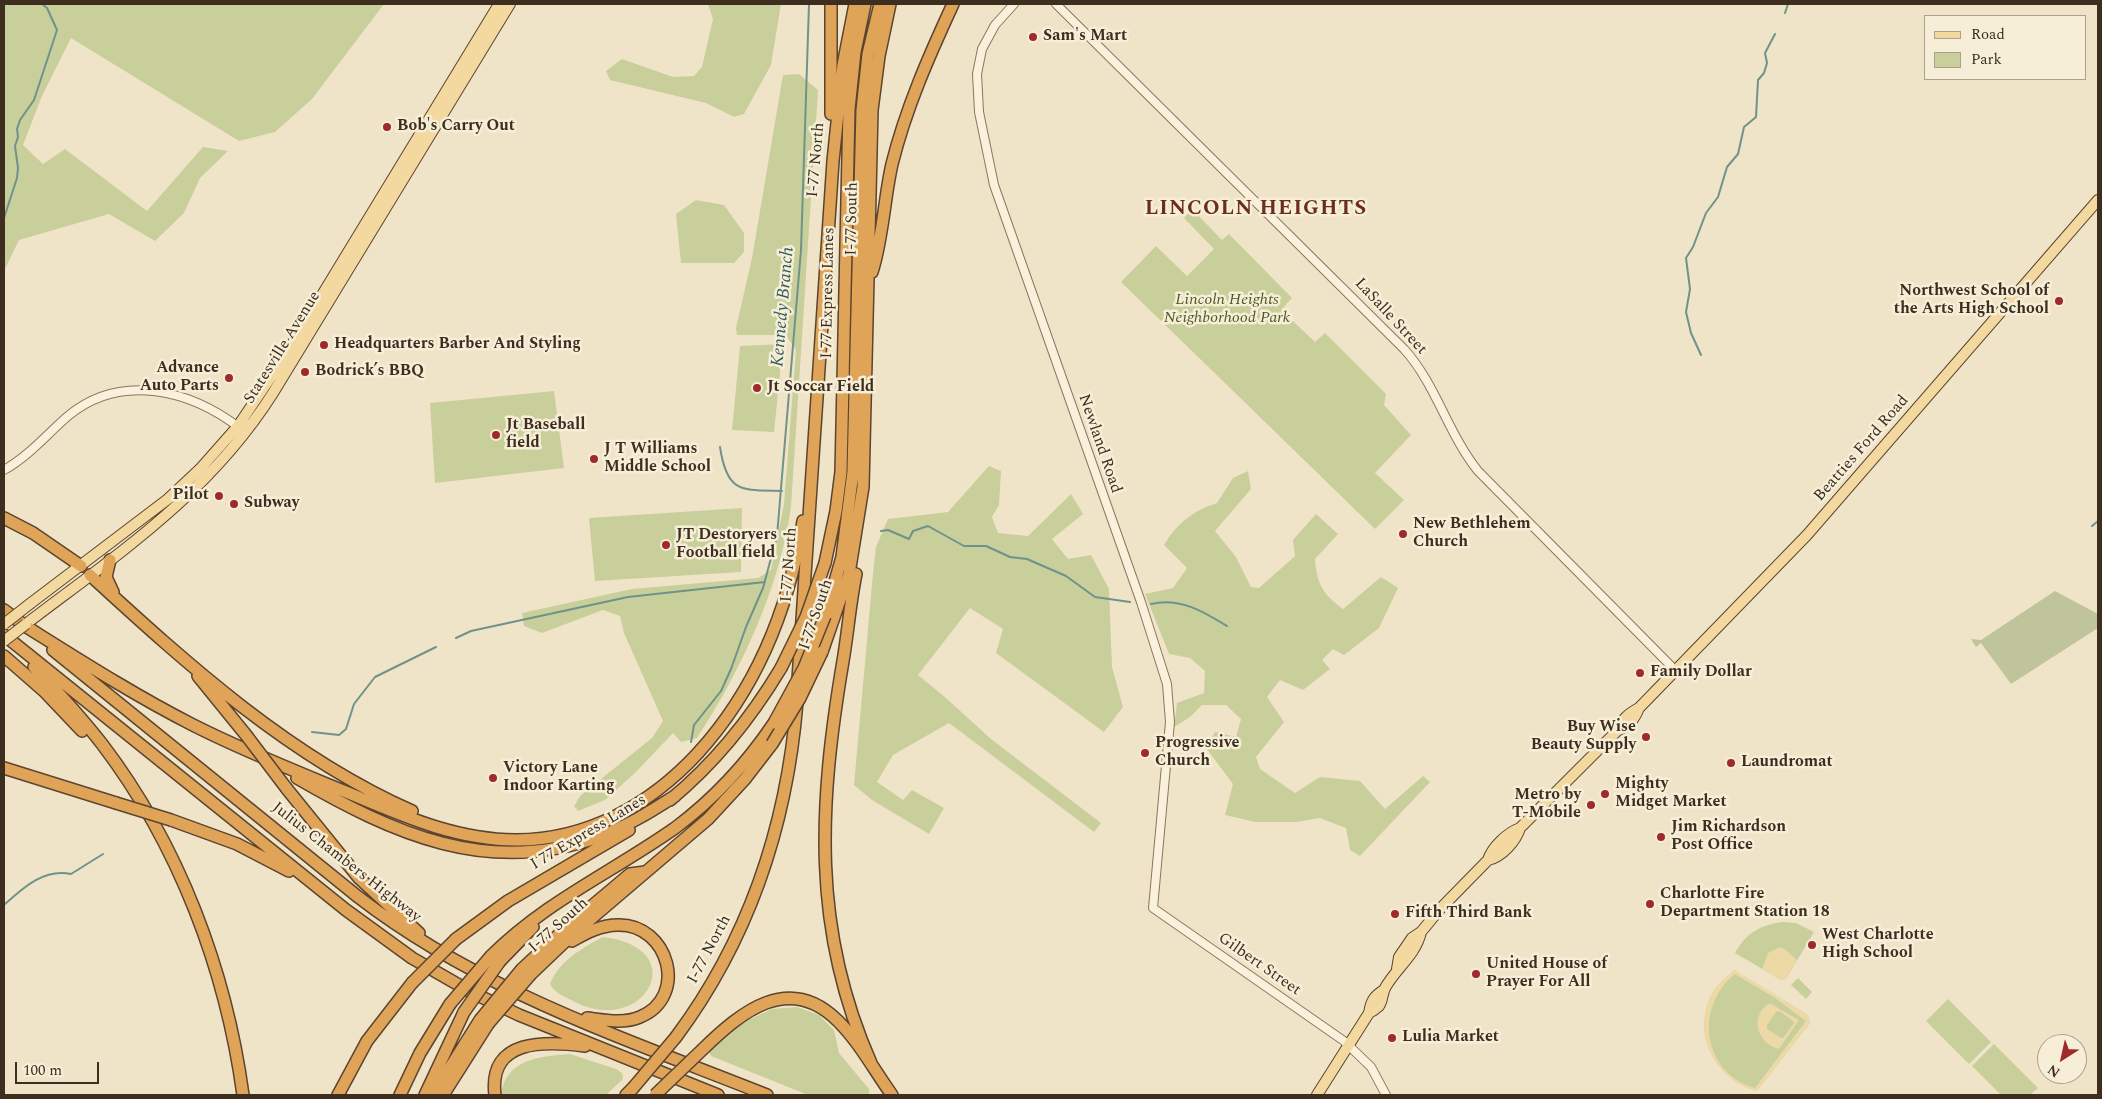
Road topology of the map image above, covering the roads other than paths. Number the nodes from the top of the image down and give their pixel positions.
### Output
1 (499, 4) edge
2 (510, 4) edge
3 (831, 4) edge
4 (855, 4) edge
5 (866, 4) edge
6 (880, 4) edge
7 (890, 4) edge
8 (953, 4) edge
9 (1014, 4) edge
10 (1056, 4) edge
11 (832, 161) junction
12 (2098, 200) edge
13 (867, 288) junction
14 (242, 429) junction
15 (4, 470) edge
16 (811, 475) junction
17 (4, 518) edge
18 (855, 546) junction
19 (110, 560) junction
20 (81, 566) junction
21 (90, 575) junction
22 (115, 596) junction
23 (4, 610) edge
24 (4, 624) edge
25 (22, 624) junction
26 (4, 637) edge
27 (171, 647) junction
28 (4, 656) edge
29 (1676, 671) junction
30 (257, 755) junction
31 (4, 768) edge
32 (675, 796) junction
33 (156, 830) junction
34 (491, 839) junction
35 (645, 872) junction
36 (312, 883) junction
37 (1153, 908) joint
38 (555, 950) junction
39 (443, 954) junction
40 (495, 959) junction
41 (527, 972) junction
42 (576, 1017) junction
43 (484, 1022) junction
44 (1349, 1045) junction
45 (602, 1048) junction
46 (871, 1063) junction
47 (630, 1092) edge
48 (243, 1095) edge
49 (338, 1095) edge
50 (400, 1095) edge
51 (425, 1095) edge
52 (433, 1095) edge
53 (443, 1095) edge
54 (495, 1095) edge
55 (655, 1095) edge
56 (718, 1095) edge
57 (767, 1095) edge
58 (892, 1095) edge
59 (1317, 1095) edge
60 (1386, 1095) edge

1 - 14 main road, Statesville Avenue
2 - 14 main road, Statesville Avenue
3 - 11 highway
4 - 11 highway, I-77 North
5 - 32 highway, I 77 Express Lanes, bridge
6 - 40 highway, I 77 Express Lanes, bridge
7 - 13 highway, I-77 South
8 - 13 highway
9 - 37 street, Newland Road
10 - 29 street, LaSalle Street
11 - 16 highway, I-77 North
12 - 29 main road, Beatties Ford Road
13 - 18 highway, I-77 South
14 - 15 street
14 - 19 main road, Statesville Avenue
14 - 20 main road, Statesville Avenue
16 - 34 highway
16 - 47 highway, I-77 North, bridge
17 - 20 highway
18 - 35 highway, I-77 South, bridge
18 - 46 highway
19 - 21 main road, Statesville Avenue
19 - 22 highway
20 - 21 main road
20 - 24 main road, Statesville Avenue, bridge
21 - 22 highway
21 - 26 main road, Statesville Avenue, bridge
22 - 27 highway
23 - 25 highway, Julius Chambers Highway
25 - 30 highway
25 - 39 highway, Julius Chambers Highway
26 - 33 highway
26 - 36 highway
27 - 34 highway
27 - 39 highway, bridge
28 - 33 highway
29 - 44 main road, Beatties Ford Road
30 - 32 highway
30 - 34 highway
31 - 36 highway, bridge
32 - 49 highway, I 77 Express Lanes, bridge
33 - 48 highway
35 - 38 highway, I-77 South
35 - 41 highway
36 - 45 highway
37 - 44 street, Gilbert Street
38 - 41 highway, I-77 South
38 - 42 highway
39 - 42 highway, Julius Chambers Highway
40 - 50 highway, I 77 Express Lanes, bridge
40 - 51 highway, bridge
41 - 43 highway, bridge
42 - 57 highway, Julius Chambers Highway
43 - 52 highway
43 - 53 highway
44 - 59 main road, Beatties Ford Road
44 - 60 street, Gilbert Street
45 - 54 highway
45 - 56 highway
46 - 55 highway, bridge
46 - 58 highway

